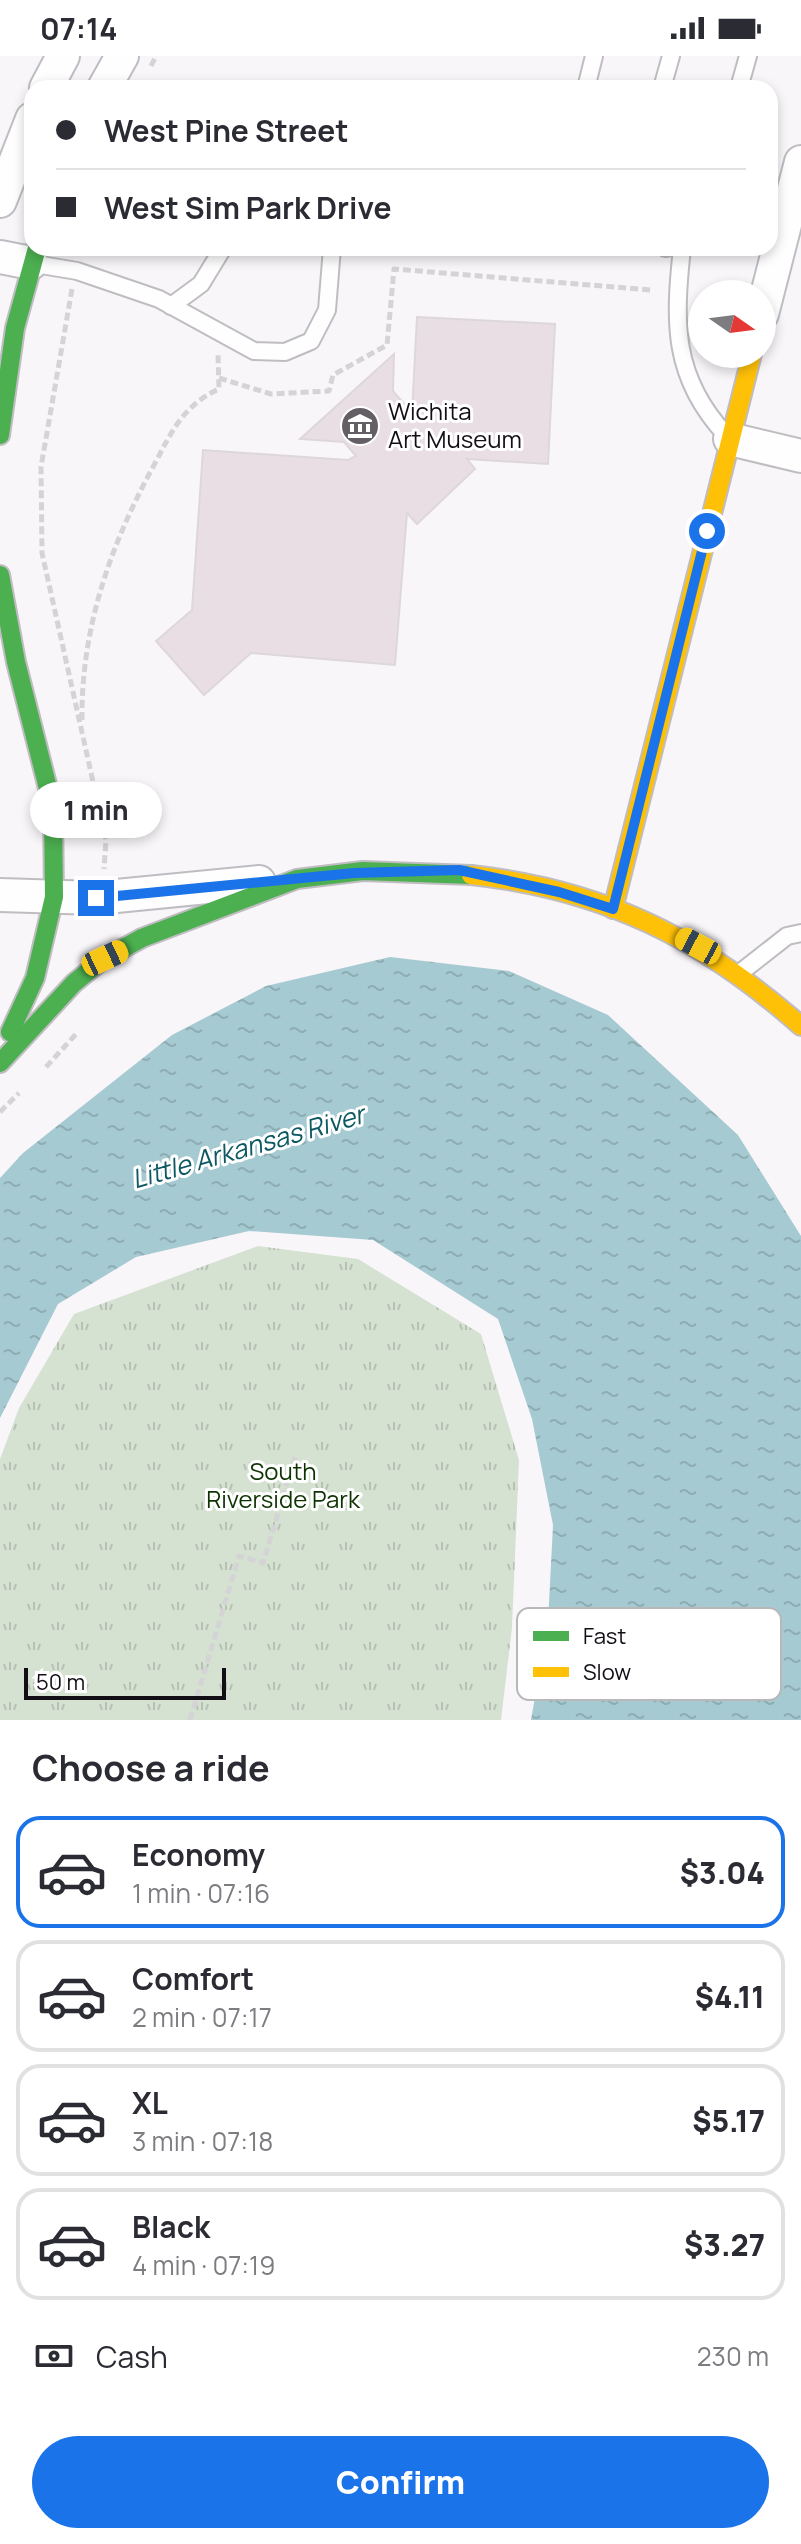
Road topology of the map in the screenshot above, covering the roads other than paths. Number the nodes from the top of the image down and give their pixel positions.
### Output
1 (63, 56) edge
2 (122, 56) edge
3 (594, 56) edge
4 (671, 56) edge
5 (748, 56) edge
6 (50, 80) edge
7 (108, 80) edge
8 (588, 80) edge
9 (664, 80) edge
10 (741, 80) edge
11 (24, 140) edge
12 (801, 162) edge
13 (0, 201) edge
14 (778, 252) edge
15 (34, 256) edge
16 (218, 256) edge
17 (331, 256) edge
18 (681, 256) edge
19 (777, 256) edge
20 (0, 257) edge
21 (771, 280) edge
22 (171, 306) junction
23 (748, 368) edge
24 (0, 435) edge
25 (730, 439) junction
26 (801, 456) edge
27 (0, 575) edge
28 (294, 879) junction
29 (0, 895) edge
30 (54, 897) junction
31 (613, 909) junction
32 (801, 933) edge
33 (741, 972) junction
34 (801, 1026) edge
35 (0, 1052) edge
36 (0, 1063) edge

1 - 6 street
2 - 7 street
3 - 8 lane
4 - 9 lane
5 - 10 lane
11 - 13 street
12 - 14 street
15 - 20 street
15 - 22 lane
15 - 24 street
16 - 22 lane
17 - 22 lane
18 - 25 lane
19 - 21 street
23 - 25 street
25 - 26 street
25 - 31 street
27 - 30 street
28 - 30 street
28 - 31 street
28 - 36 street
29 - 30 street
30 - 35 street
31 - 33 street
32 - 33 lane
33 - 34 street

